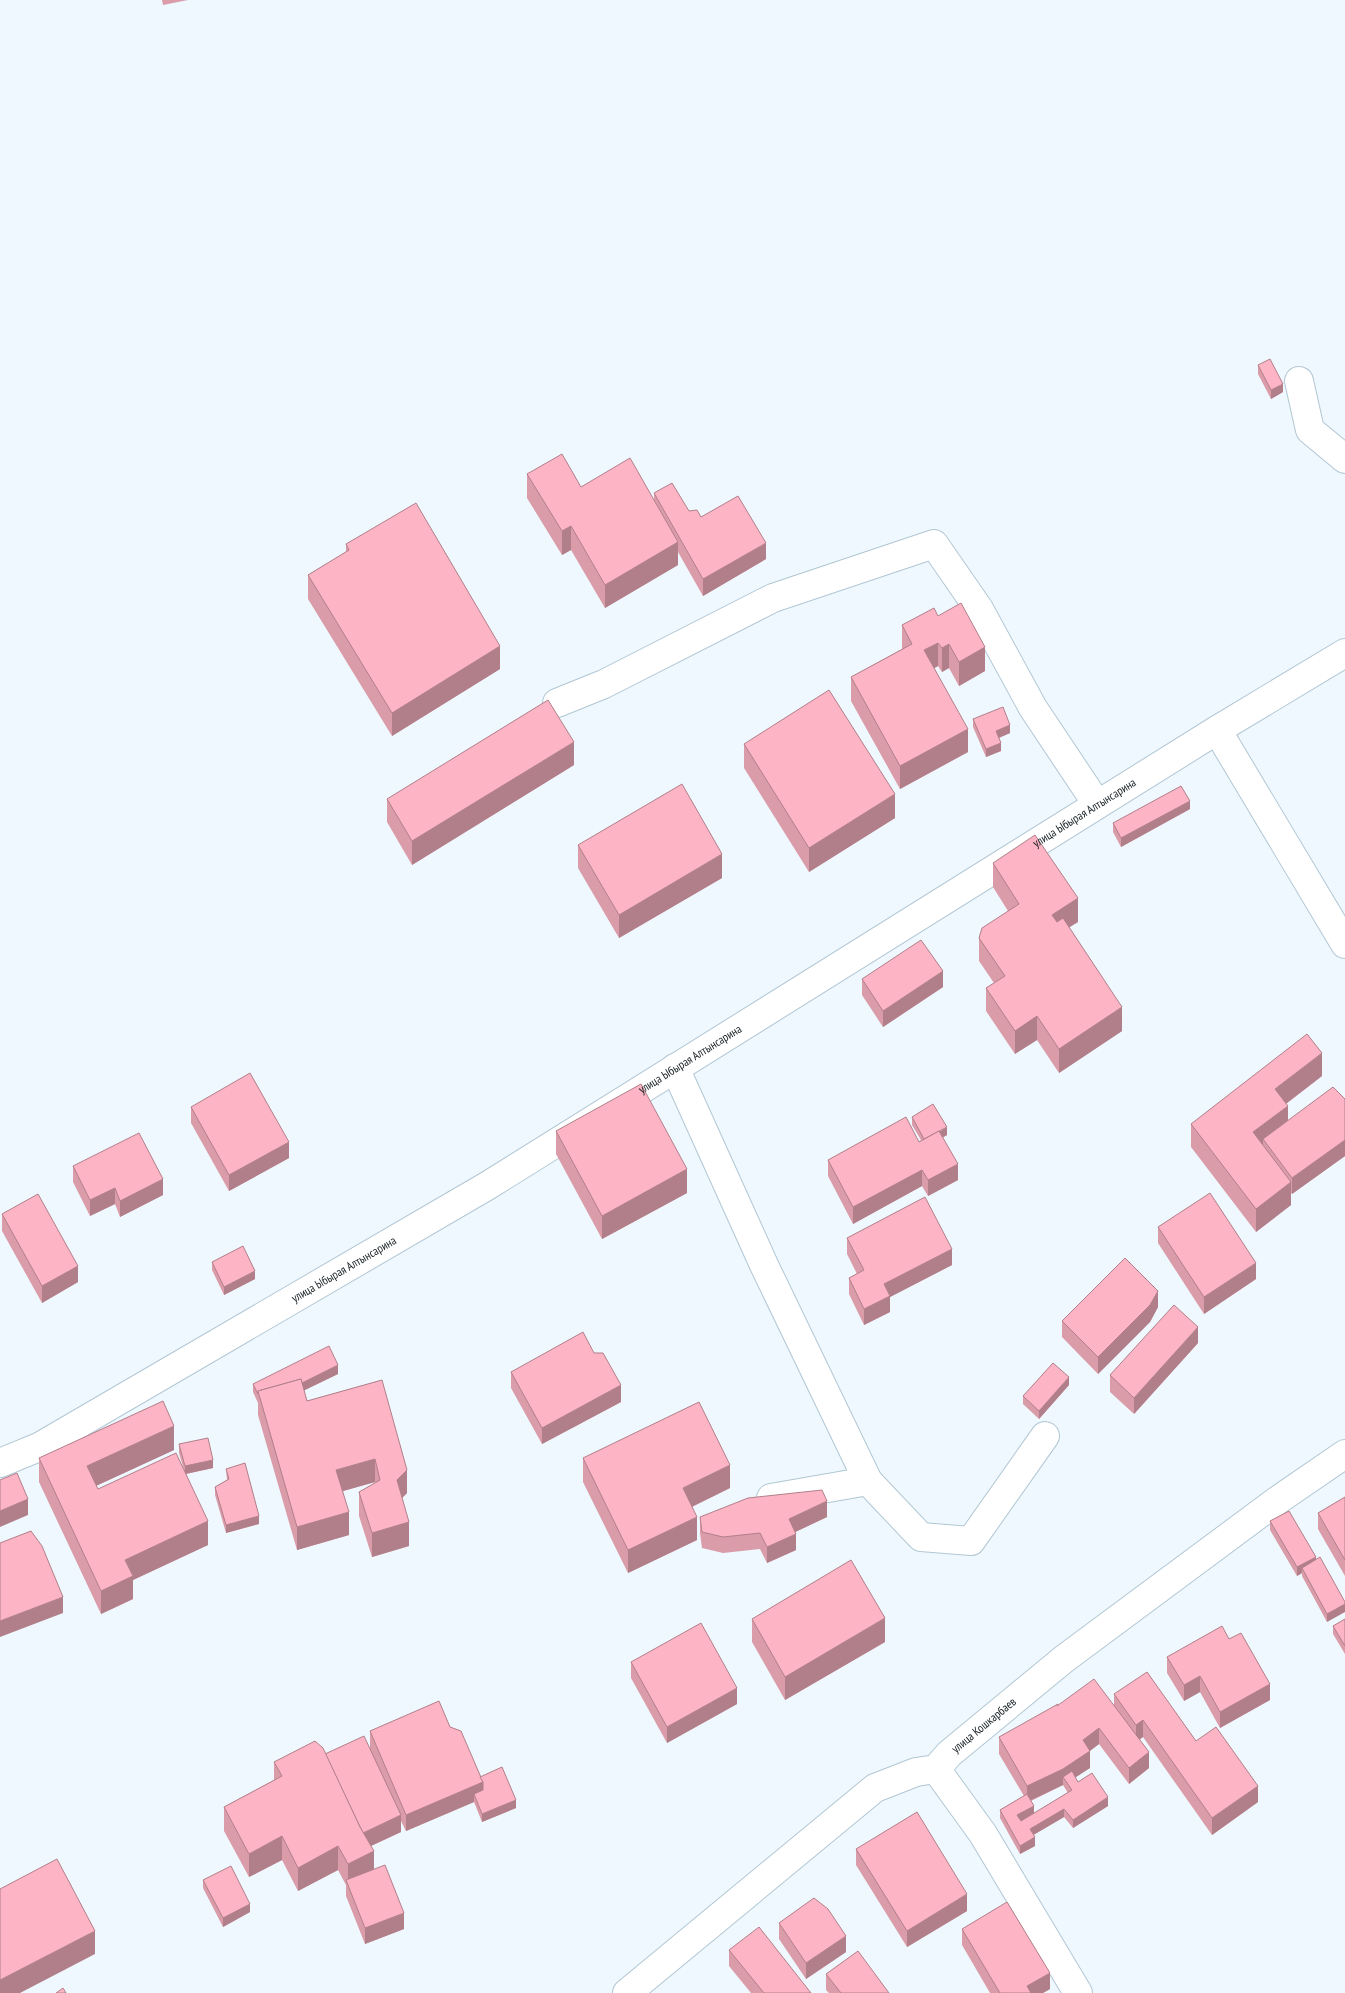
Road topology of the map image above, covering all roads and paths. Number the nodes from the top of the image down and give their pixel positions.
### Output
1 (1299, 381) dead end
2 (1345, 459) edge
3 (1345, 653) edge
4 (558, 703) dead end
5 (1217, 730) junction
6 (1097, 804) junction
7 (1345, 944) edge
8 (675, 1068) junction
9 (1045, 1436) dead end
10 (1345, 1454) edge
11 (0, 1463) edge
12 (868, 1481) junction
13 (749, 1502) edge
14 (936, 1769) junction
15 (627, 1993) edge
16 (1078, 1993) edge

1 - 2 street
3 - 5 street, улица Ыбырая Алтынсарина
4 - 6 street
5 - 6 street, улица Ыбырая Алтынсарина
5 - 7 street
6 - 8 street, улица Ыбырая Алтынсарина
8 - 11 street, улица Ыбырая Алтынсарина
8 - 12 street
9 - 12 street
10 - 14 street, улица Кошкарбаев
12 - 13 street
14 - 15 street
14 - 16 street

